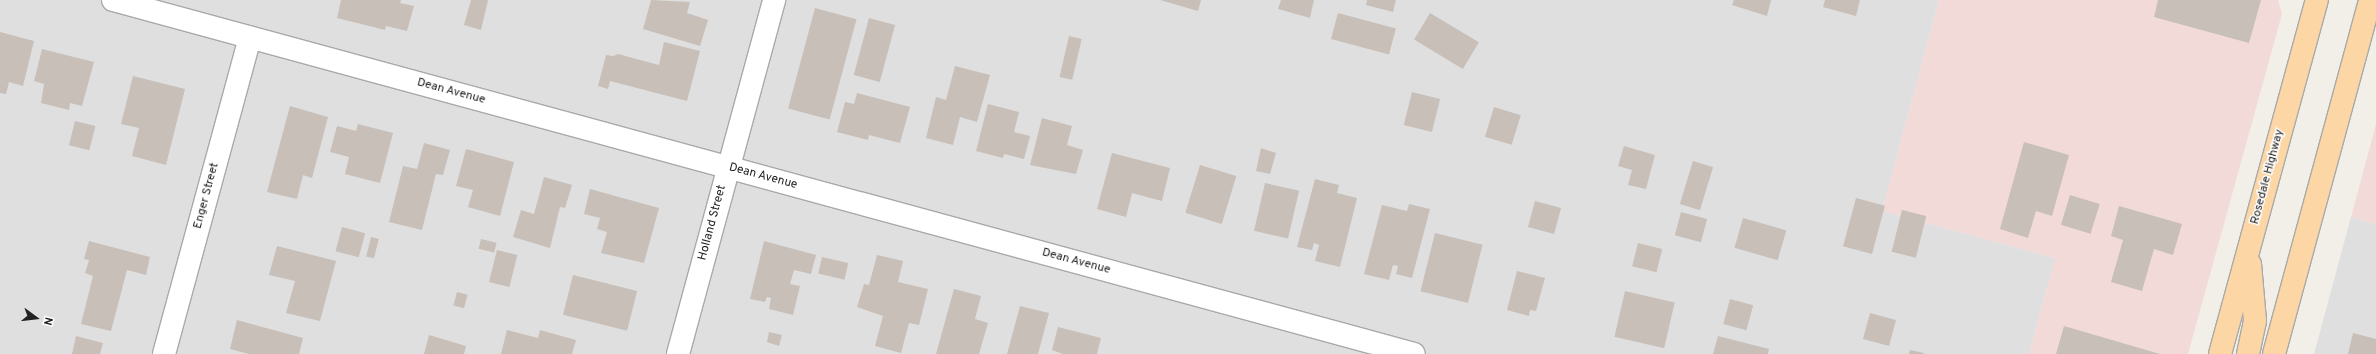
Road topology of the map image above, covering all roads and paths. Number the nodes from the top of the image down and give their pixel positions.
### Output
1 (113, 0) edge
2 (774, 0) edge
3 (2317, 0) edge
4 (2370, 0) edge
5 (250, 37) junction
6 (728, 168) junction
7 (2249, 249) junction
8 (164, 354) edge
9 (678, 354) edge
10 (1414, 354) edge
11 (2220, 354) edge
12 (2248, 354) edge
13 (2274, 354) edge

1 - 5 street, Dean Avenue
2 - 6 street, Holland Street
3 - 7 main road, Rosedale Highway
4 - 13 main road
5 - 6 street, Dean Avenue
5 - 8 street, Enger Street
6 - 9 street, Holland Street
6 - 10 street, Dean Avenue
7 - 11 main road, Rosedale Highway
7 - 12 main road

